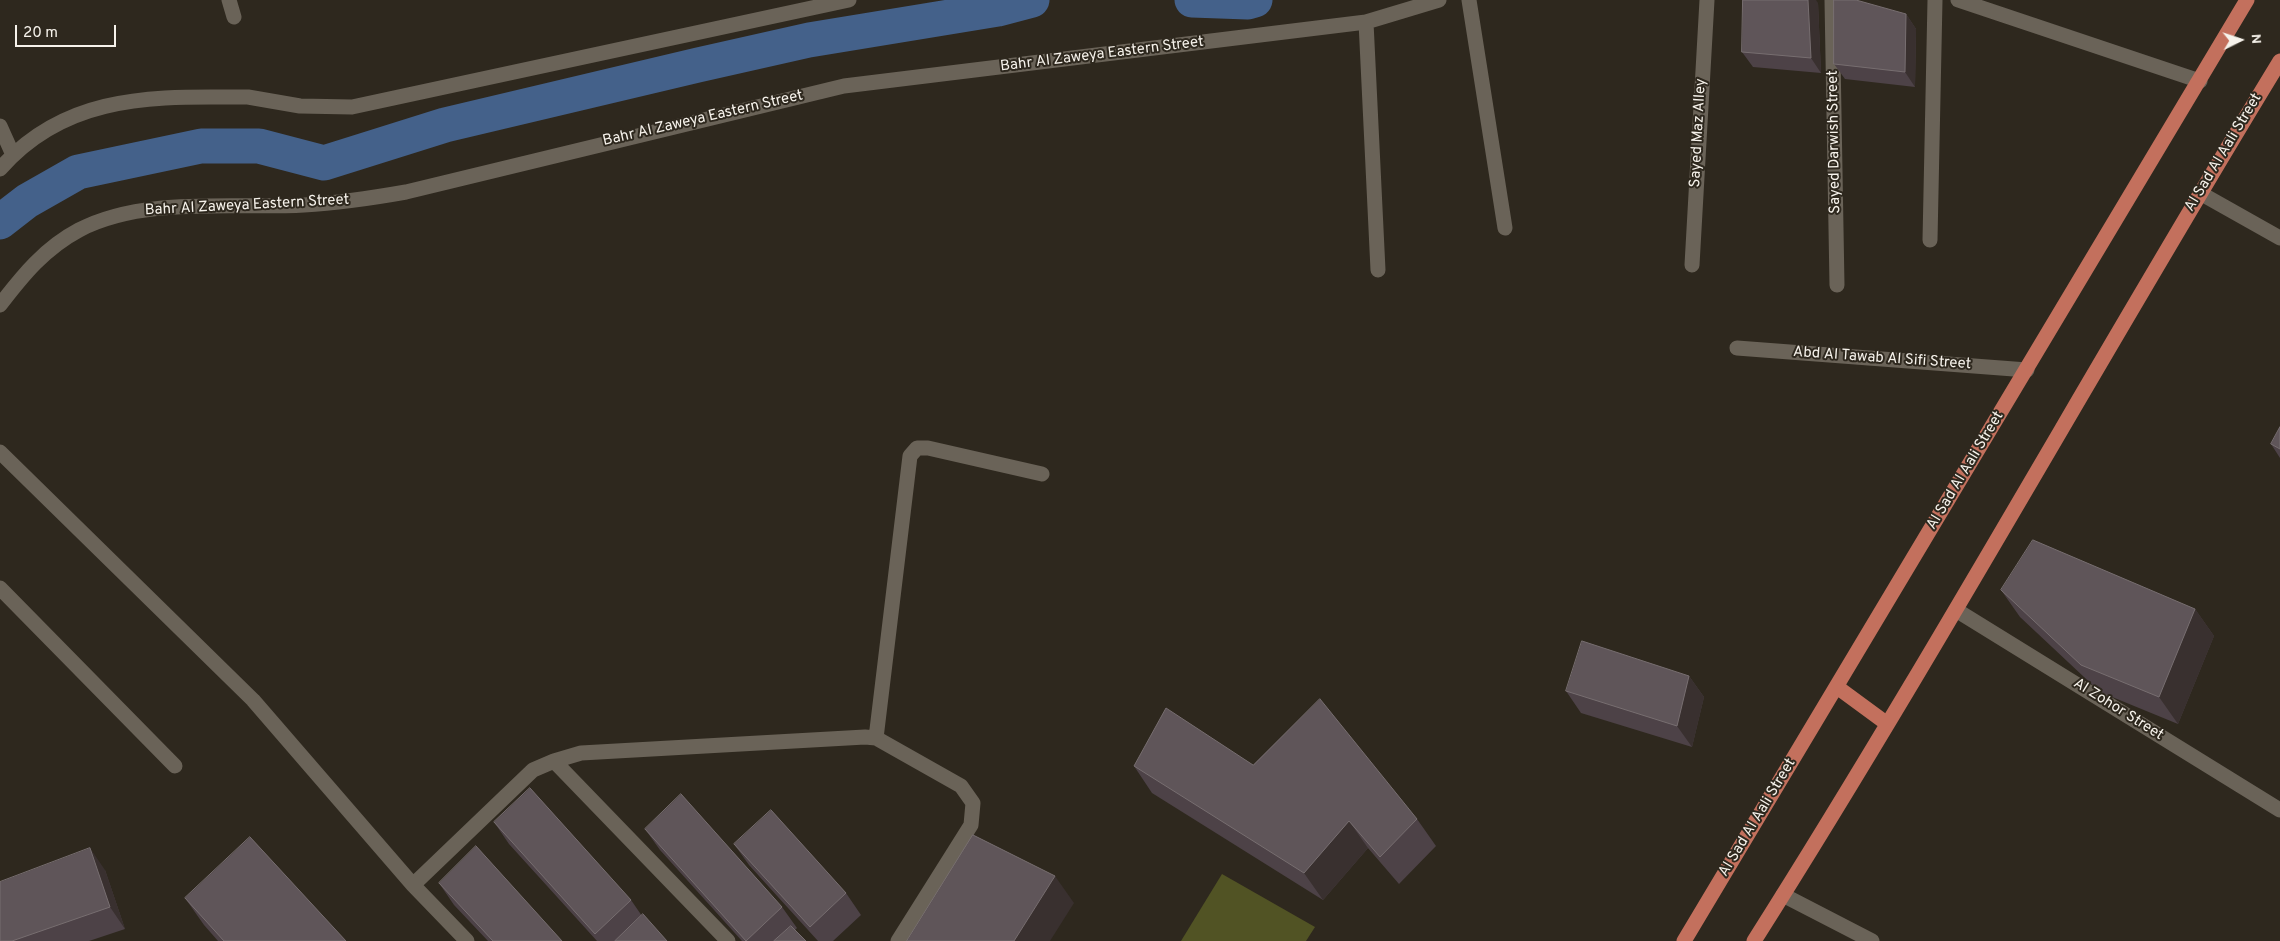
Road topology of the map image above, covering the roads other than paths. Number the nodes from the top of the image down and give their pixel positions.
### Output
1 (229, 0) edge
2 (849, 0) edge
3 (1438, 0) edge
4 (1469, 0) edge
5 (1707, 0) edge
6 (1832, 0) edge
7 (1935, 0) edge
8 (1958, 0) edge
9 (2247, 0) edge
10 (234, 17) dead end
11 (1366, 22) junction
12 (2280, 61) edge
13 (2200, 81) junction
14 (0, 126) edge
15 (13, 155) junction
16 (0, 170) edge
17 (2200, 193) junction
18 (1504, 228) dead end
19 (2280, 238) edge
20 (1930, 240) dead end
21 (1692, 265) dead end
22 (1378, 270) dead end
23 (1837, 285) dead end
24 (0, 305) edge
25 (1737, 348) dead end
26 (2027, 370) junction
27 (0, 452) edge
28 (1042, 474) dead end
29 (0, 588) edge
30 (1956, 610) junction
31 (1837, 688) junction
32 (1886, 723) junction
33 (876, 738) junction
34 (554, 760) junction
35 (175, 766) dead end
36 (2280, 810) edge
37 (413, 885) junction
38 (1783, 895) junction
39 (467, 941) edge
40 (728, 941) edge
41 (898, 941) edge
42 (1684, 941) edge
43 (1754, 941) edge
44 (1872, 941) edge

1 - 10 street
2 - 15 street
3 - 11 street, Bahr Al Zaweya Eastern Street
4 - 18 street
5 - 21 street, Sayed Maz Alley
6 - 23 street, Sayed Darwish Street
7 - 20 street
8 - 13 street
9 - 13 main road, Al Sad Al Aali Street
11 - 22 street
11 - 24 street, Bahr Al Zaweya Eastern Street
12 - 17 main road, Al Sad Al Aali Street
13 - 26 main road, Al Sad Al Aali Street
14 - 15 street
15 - 16 street
17 - 19 street
17 - 30 main road, Al Sad Al Aali Street
25 - 26 street, Abd Al Tawab Al Sifi Street
26 - 31 main road, Al Sad Al Aali Street
27 - 37 street
28 - 33 street
29 - 35 street
30 - 32 main road, Al Sad Al Aali Street
30 - 36 street, Al Zohor Street
31 - 32 main road
31 - 42 main road, Al Sad Al Aali Street
32 - 38 main road, Al Sad Al Aali Street
33 - 34 street
33 - 41 street
34 - 37 street
34 - 40 street
37 - 39 street
38 - 43 main road, Al Sad Al Aali Street
38 - 44 street

